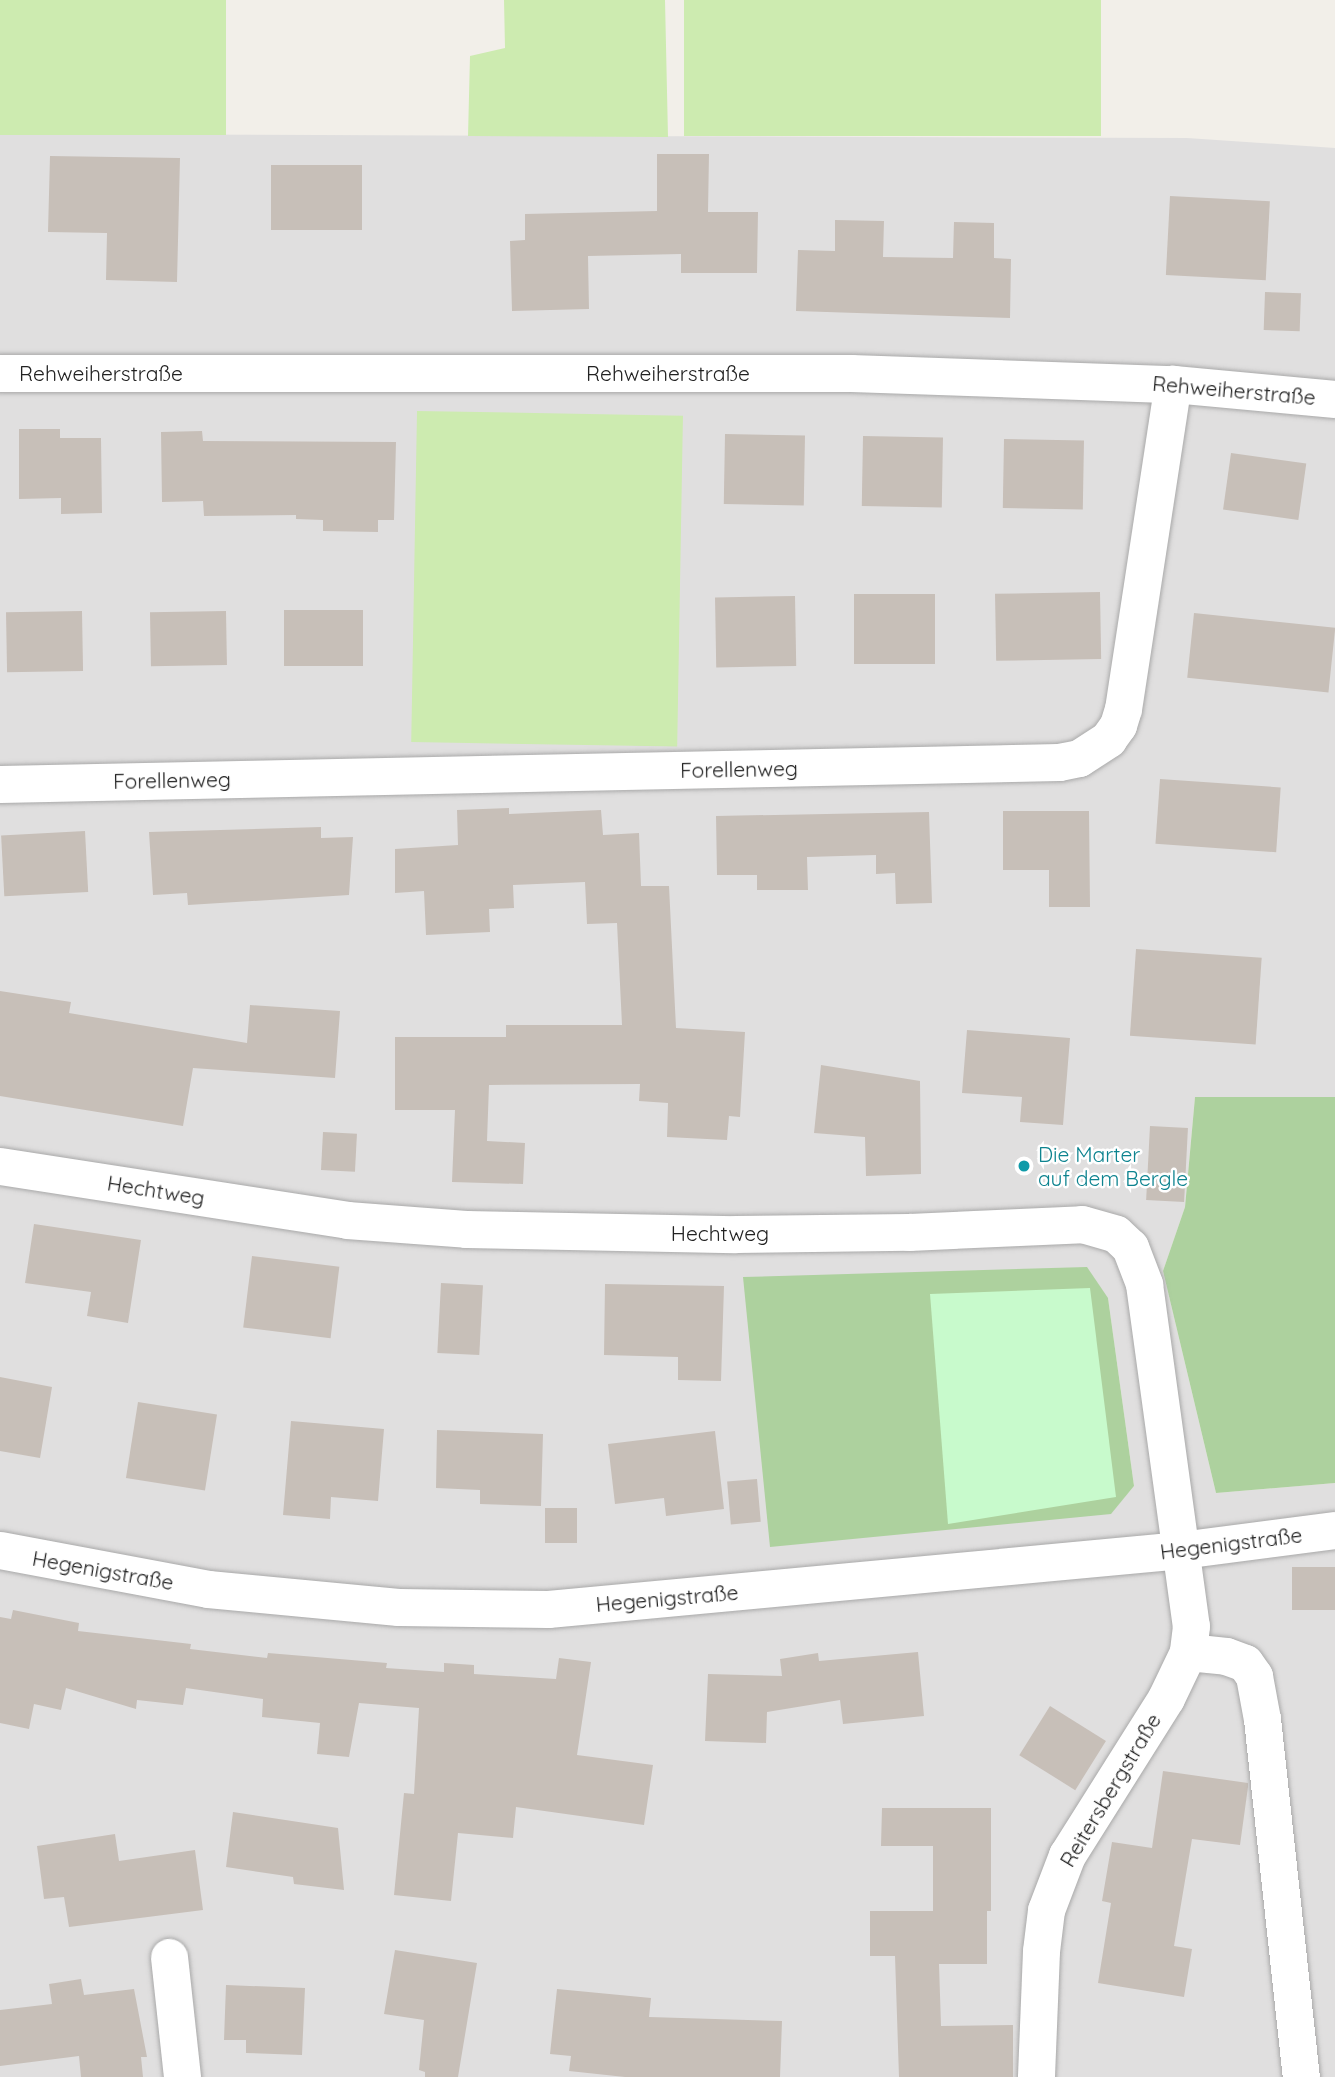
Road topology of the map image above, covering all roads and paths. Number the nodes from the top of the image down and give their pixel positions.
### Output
1 (0, 373) edge
2 (1173, 384) junction
3 (1335, 398) edge
4 (0, 784) edge
5 (0, 1166) edge
6 (1335, 1530) edge
7 (0, 1550) edge
8 (1181, 1550) junction
9 (1188, 1653) junction
10 (169, 1957) dead end
11 (182, 2077) edge
12 (1036, 2077) edge
13 (1301, 2077) edge

1 - 2 street, Rehweiherstraße
2 - 3 street, Rehweiherstraße
2 - 4 street, Forellenweg
5 - 8 street, Hechtweg
6 - 8 street, Hegenigstraße
7 - 8 street, Hegenigstraße
8 - 9 street, Reitersbergstraße
9 - 12 street, Reitersbergstraße
9 - 13 street
10 - 11 street

